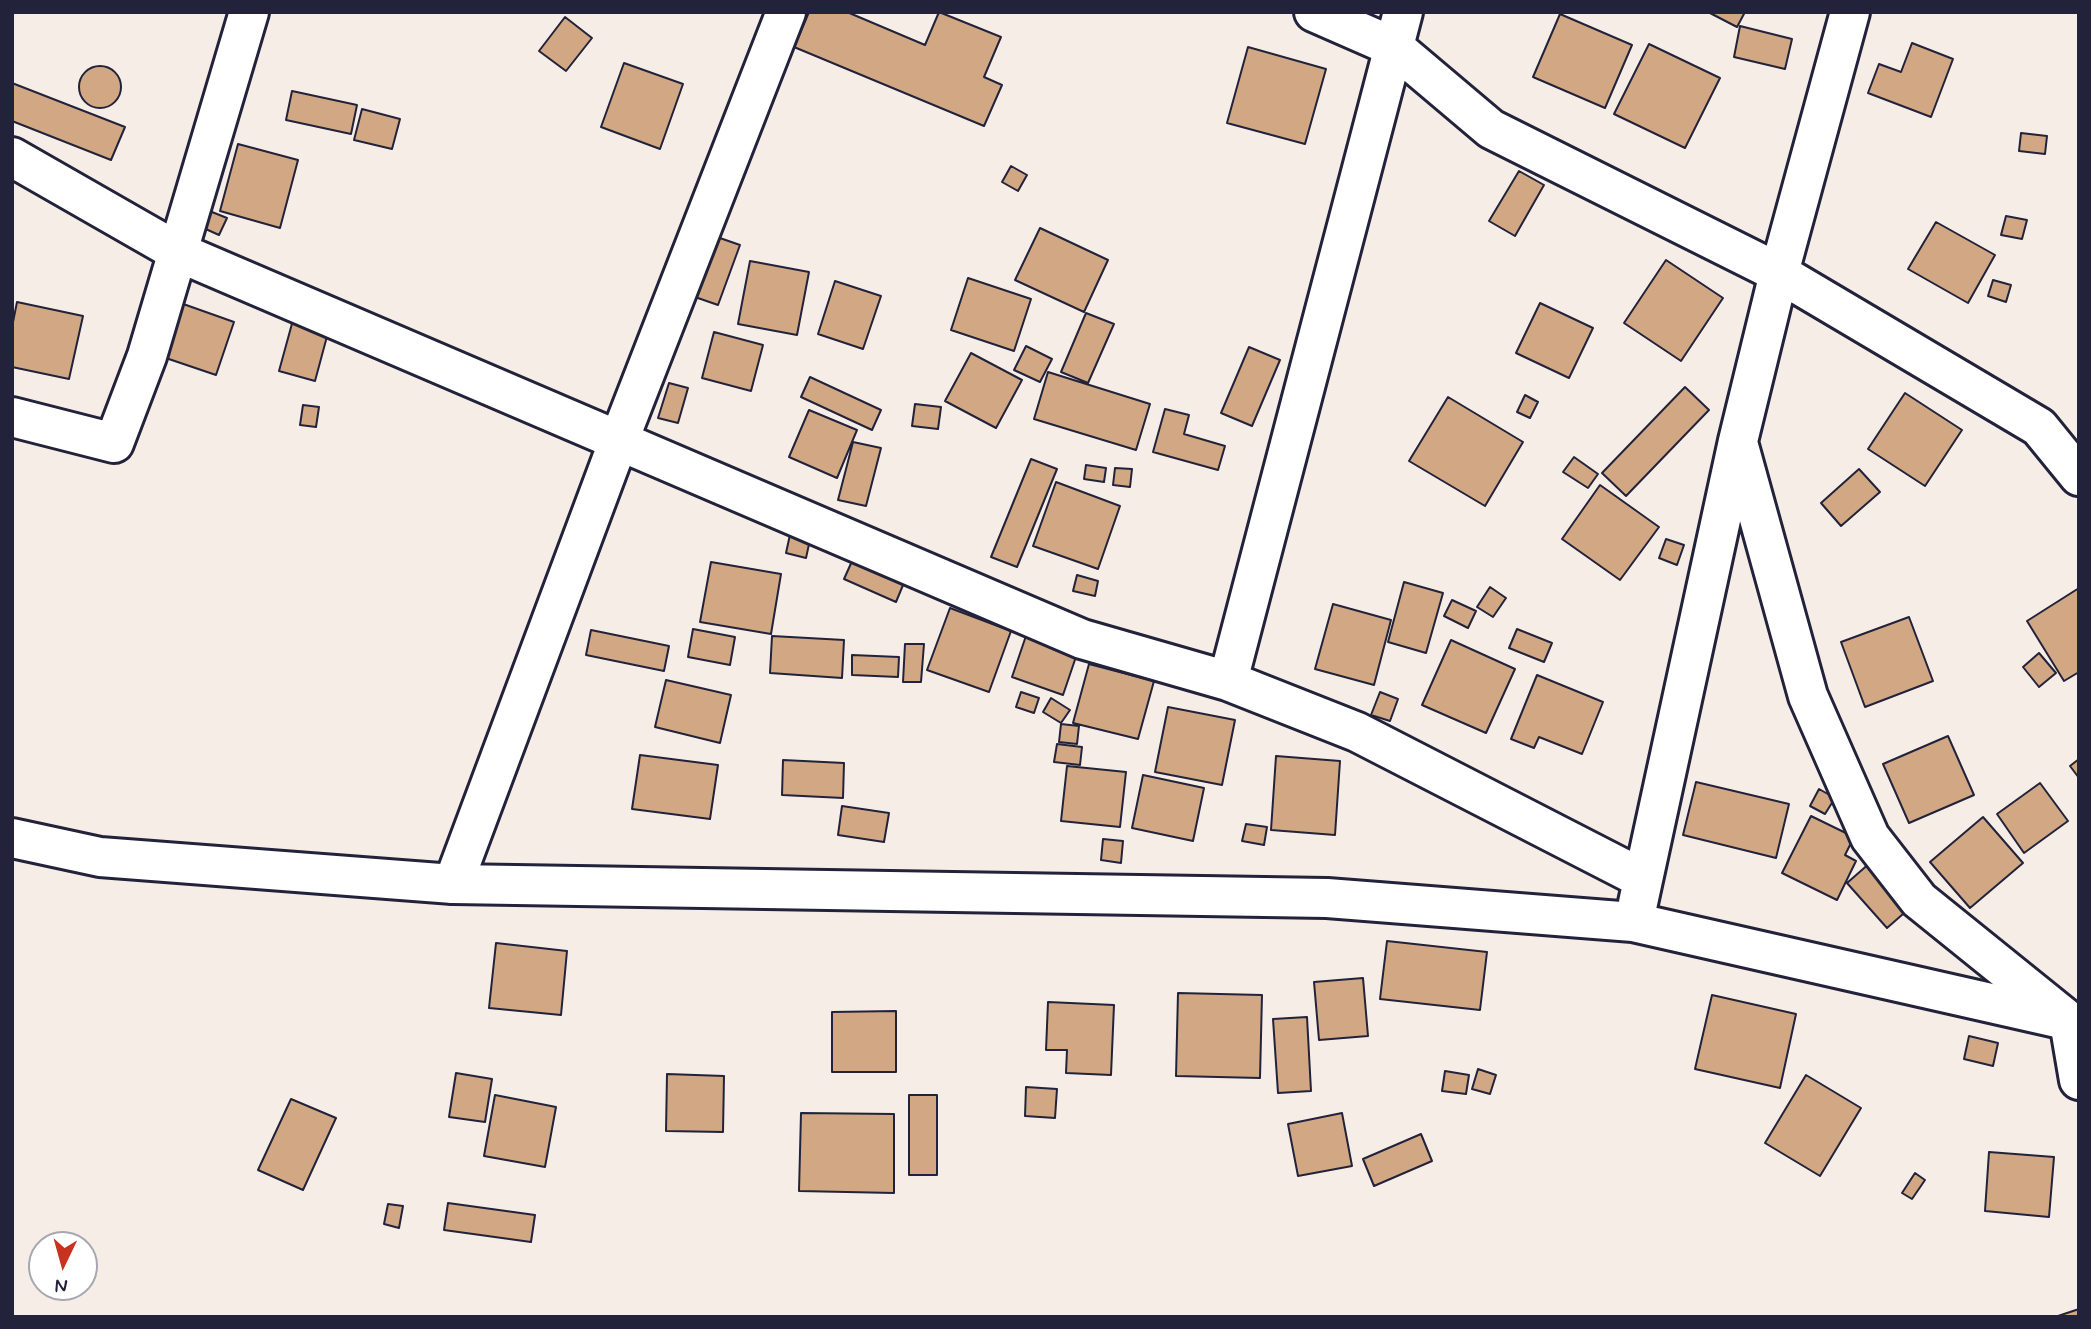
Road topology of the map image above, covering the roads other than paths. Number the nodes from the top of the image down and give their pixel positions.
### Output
1 (249, 12) edge
2 (786, 12) edge
3 (1314, 12) edge
4 (1850, 12) edge
5 (1399, 30) edge
6 (12, 157) edge
7 (178, 252) junction
8 (1779, 273) junction
9 (12, 417) edge
10 (619, 440) junction
11 (1738, 441) junction
12 (2079, 476) edge
13 (1228, 681) junction
14 (12, 838) edge
15 (1643, 879) junction
16 (453, 884) junction
17 (1633, 922) junction
18 (2076, 1018) edge
19 (2079, 1080) edge

1 - 7 street
2 - 10 street
3 - 5 street
4 - 8 street
5 - 8 street
5 - 13 street
6 - 7 street
7 - 9 street
7 - 10 street
8 - 11 street
8 - 12 street
10 - 13 street
10 - 16 street
11 - 15 street
11 - 18 street
13 - 15 street
14 - 16 street
15 - 17 street
16 - 17 street
17 - 18 street
18 - 19 street

